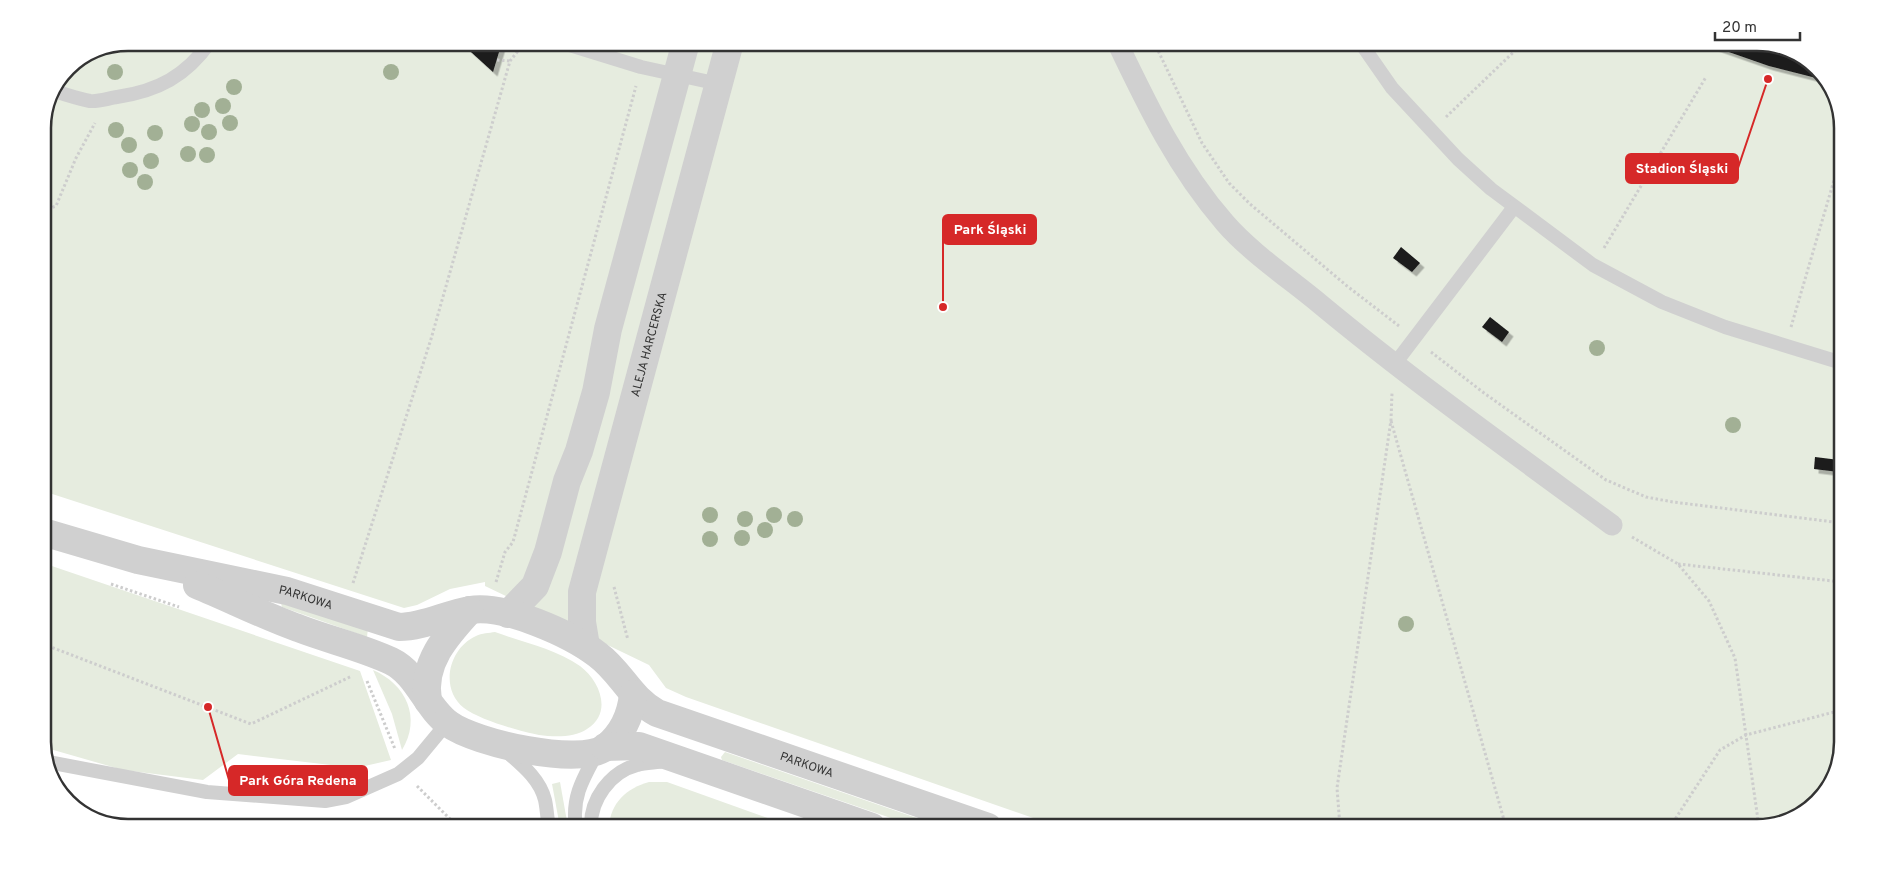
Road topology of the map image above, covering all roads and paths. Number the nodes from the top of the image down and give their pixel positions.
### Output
1 (204, 51) edge
2 (518, 51) edge
3 (588, 51) edge
4 (684, 51) edge
5 (728, 51) edge
6 (1121, 51) edge
7 (1158, 51) edge
8 (1366, 51) edge
9 (1515, 51) edge
10 (497, 60) dead end
11 (510, 62) junction
12 (678, 74) junction
13 (1706, 77) dead end
14 (719, 84) junction
15 (60, 93) edge
16 (633, 97) dead end
17 (103, 99) junction
18 (1432, 132) junction
19 (1834, 181) edge
20 (1514, 207) junction
21 (51, 208) edge
22 (628, 259) junction
23 (1593, 265) junction
24 (669, 270) junction
25 (1414, 338) junction
26 (1786, 347) junction
27 (1834, 361) edge
28 (1394, 364) junction
29 (1391, 420) junction
30 (1834, 522) edge
31 (1612, 525) joint
32 (51, 534) edge
33 (505, 552) dead end
34 (138, 560) junction
35 (1678, 564) junction
36 (611, 580) dead end
37 (1834, 581) edge
38 (352, 587) dead end
39 (470, 610) junction
40 (508, 614) junction
41 (628, 640) dead end
42 (586, 646) junction
43 (51, 647) edge
44 (354, 675) dead end
45 (366, 679) dead end
46 (633, 694) junction
47 (428, 701) junction
48 (1834, 712) edge
49 (447, 723) junction
50 (1746, 735) junction
51 (500, 746) junction
52 (602, 749) junction
53 (397, 755) dead end
54 (674, 759) junction
55 (54, 763) edge
56 (416, 785) dead end
57 (449, 819) edge
58 (548, 819) edge
59 (576, 819) edge
60 (592, 819) edge
61 (846, 819) edge
62 (962, 819) edge
63 (1339, 819) edge
64 (1503, 819) edge
65 (1676, 819) edge
66 (1758, 819) edge

1 - 17 lane
2 - 11 path
3 - 12 lane
4 - 12 street
5 - 14 street, ALEJA HARCERSKA
6 - 28 street
7 - 25 path
8 - 18 lane
9 - 18 path
10 - 11 path
11 - 38 path
12 - 14 lane
12 - 22 street
13 - 23 path
14 - 24 street, ALEJA HARCERSKA
15 - 17 lane
16 - 33 path
17 - 21 path
18 - 20 lane
19 - 26 path
20 - 23 lane
20 - 25 lane
22 - 24 street
22 - 40 street
23 - 26 lane
24 - 42 street, ALEJA HARCERSKA
25 - 28 lane
25 - 30 path
26 - 27 lane
28 - 29 path
28 - 31 street
29 - 63 path
29 - 64 path
31 - 35 path
32 - 34 street, PARKOWA
34 - 39 street, PARKOWA
34 - 47 street, PARKOWA
35 - 37 path
35 - 50 path
36 - 41 path
39 - 40 street
39 - 47 street
40 - 42 street
42 - 46 street
43 - 44 path
45 - 53 path
46 - 52 street
46 - 62 street, PARKOWA
47 - 49 street
48 - 50 path
49 - 51 street
49 - 55 lane
50 - 65 path
50 - 66 path
51 - 52 street
51 - 58 lane
52 - 54 street
52 - 59 lane
54 - 60 lane
54 - 61 street
56 - 57 path

